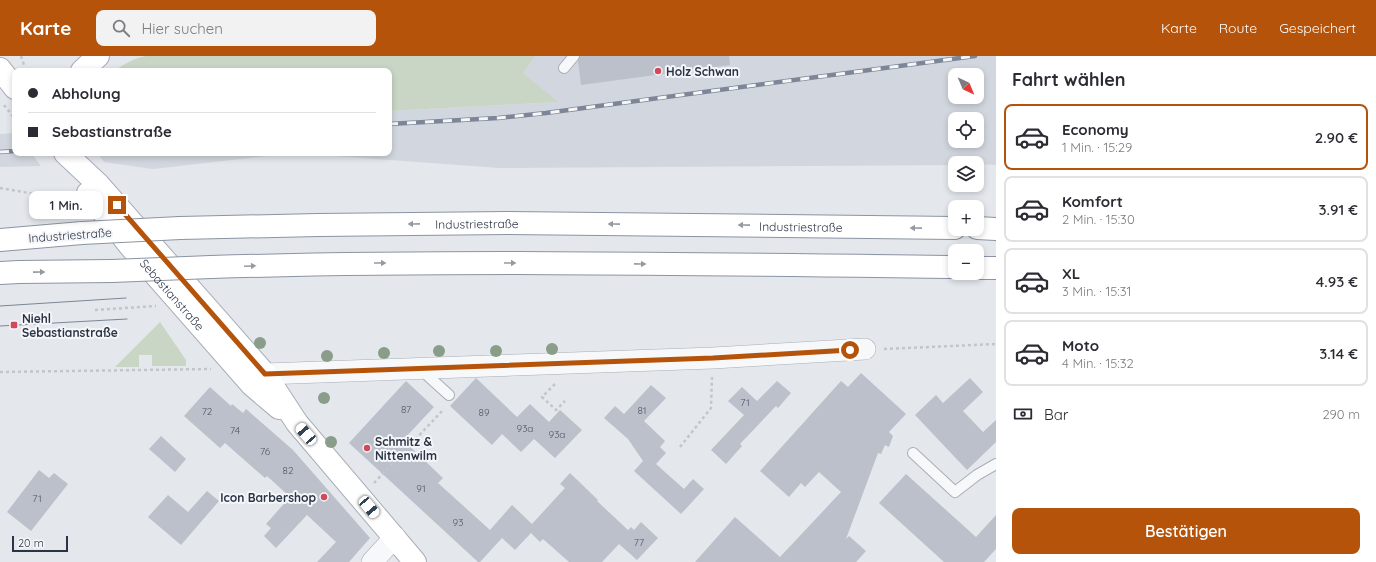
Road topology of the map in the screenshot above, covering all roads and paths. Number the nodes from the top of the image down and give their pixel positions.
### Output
1 (98, 56) edge
2 (574, 56) edge
3 (85, 68) edge
4 (564, 68) dead end
5 (0, 69) edge
6 (12, 84) edge
7 (0, 100) edge
8 (12, 115) edge
9 (66, 156) edge
10 (67, 156) edge
11 (0, 188) edge
12 (72, 200) dead end
13 (948, 228) edge
14 (984, 228) edge
15 (996, 229) edge
16 (0, 240) edge
17 (948, 268) edge
18 (984, 268) edge
19 (996, 268) edge
20 (0, 273) edge
21 (163, 306) dead end
22 (95, 310) dead end
23 (996, 344) edge
24 (865, 349) joint
25 (713, 358) junction
26 (574, 363) junction
27 (427, 368) junction
28 (217, 369) dead end
29 (0, 372) edge
30 (265, 374) junction
31 (449, 396) dead end
32 (566, 400) dead end
33 (439, 404) dead end
34 (297, 423) junction
35 (680, 447) dead end
36 (913, 453) dead end
37 (996, 464) edge
38 (360, 496) junction
39 (395, 537) junction
40 (372, 562) edge
41 (415, 562) edge

1 - 3 main road
2 - 4 lane
5 - 6 main road
7 - 8 path
9 - 34 main road, Sebastianstraße
10 - 30 main road, Sebastianstraße
11 - 12 path
13 -> 16 main road, Industriestraße, bridge
14 - 15 main road
20 -> 17 main road, bridge
18 - 19 main road
21 - 22 path
23 - 24 path
24 - 25 street
25 - 26 street
25 - 35 path
26 - 27 street
26 - 32 path
27 - 30 street
27 - 31 lane
28 - 29 path
30 - 34 main road, Sebastianstraße
33 - 38 path
34 - 38 main road, Sebastianstraße
36 - 37 lane
38 - 39 main road, Sebastianstraße
39 - 40 street
39 - 41 main road, Sebastianstraße

